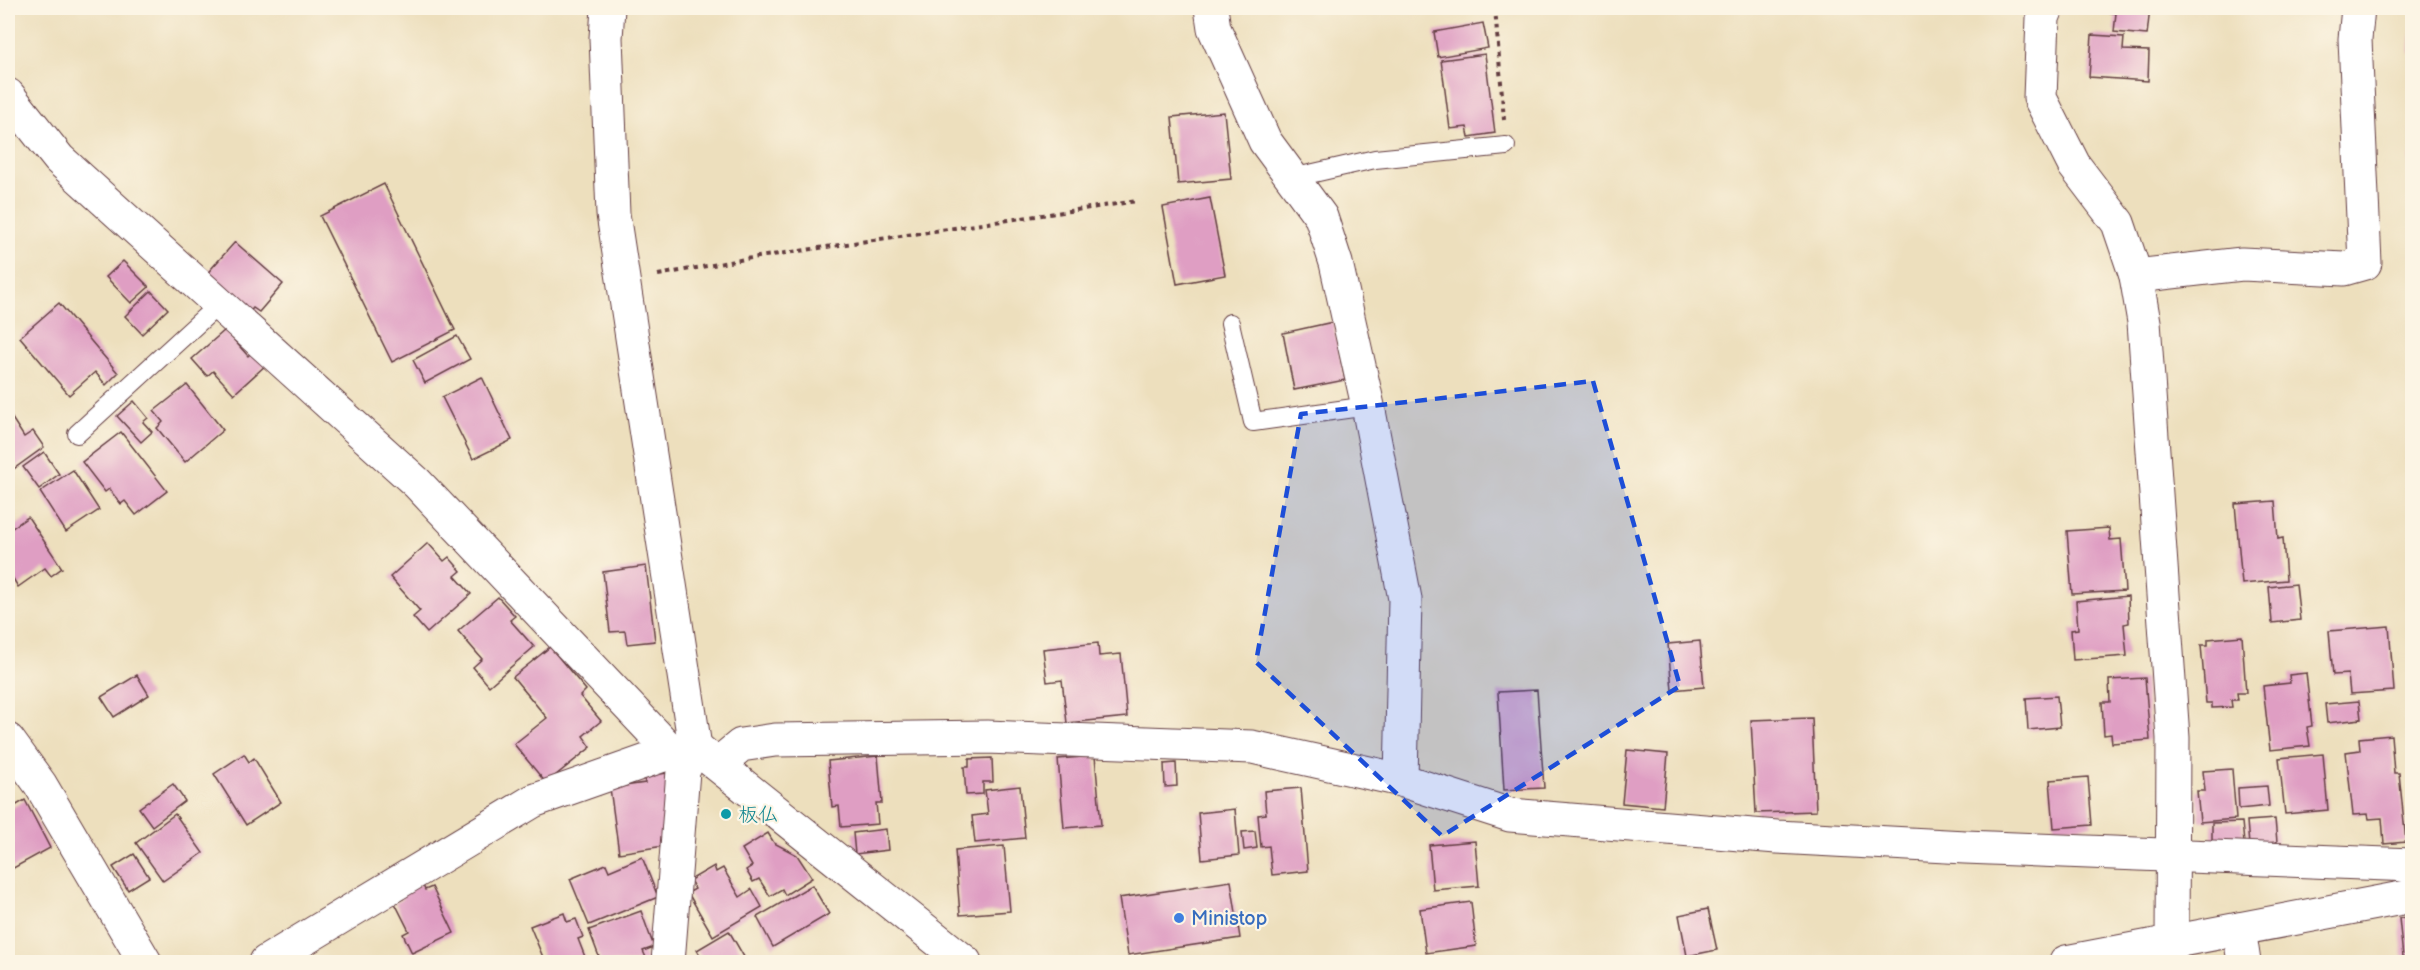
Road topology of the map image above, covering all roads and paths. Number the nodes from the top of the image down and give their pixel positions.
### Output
1 (608, 8) edge
2 (1211, 8) edge
3 (1495, 8) edge
4 (2047, 8) edge
5 (2358, 8) edge
6 (8, 95) edge
7 (1506, 146) joint
8 (1292, 178) junction
9 (1137, 201) dead end
10 (2136, 276) junction
11 (623, 281) junction
12 (219, 304) junction
13 (1230, 323) dead end
14 (1368, 406) junction
15 (77, 434) dead end
16 (8, 740) edge
17 (695, 754) junction
18 (1401, 780) junction
19 (2171, 856) junction
20 (2412, 865) edge
21 (2412, 896) edge
22 (2239, 929) junction
23 (2172, 943) junction
24 (145, 963) edge
25 (266, 963) edge
26 (668, 963) edge
27 (965, 963) edge
28 (2066, 963) edge
29 (2244, 963) edge

1 - 11 street
2 - 8 street
3 - 7 path
4 - 10 street
5 - 10 street
6 - 12 street
7 - 8 lane
8 - 14 street
9 - 11 path
10 - 19 street
11 - 17 street
12 - 15 lane
12 - 17 street
13 - 14 lane
14 - 18 street
16 - 24 street
17 - 18 street
17 - 25 street
17 - 26 street
17 - 27 street
18 - 19 street
19 - 20 street
19 - 23 street
21 - 22 street
22 - 23 street
22 - 29 street
23 - 28 street

